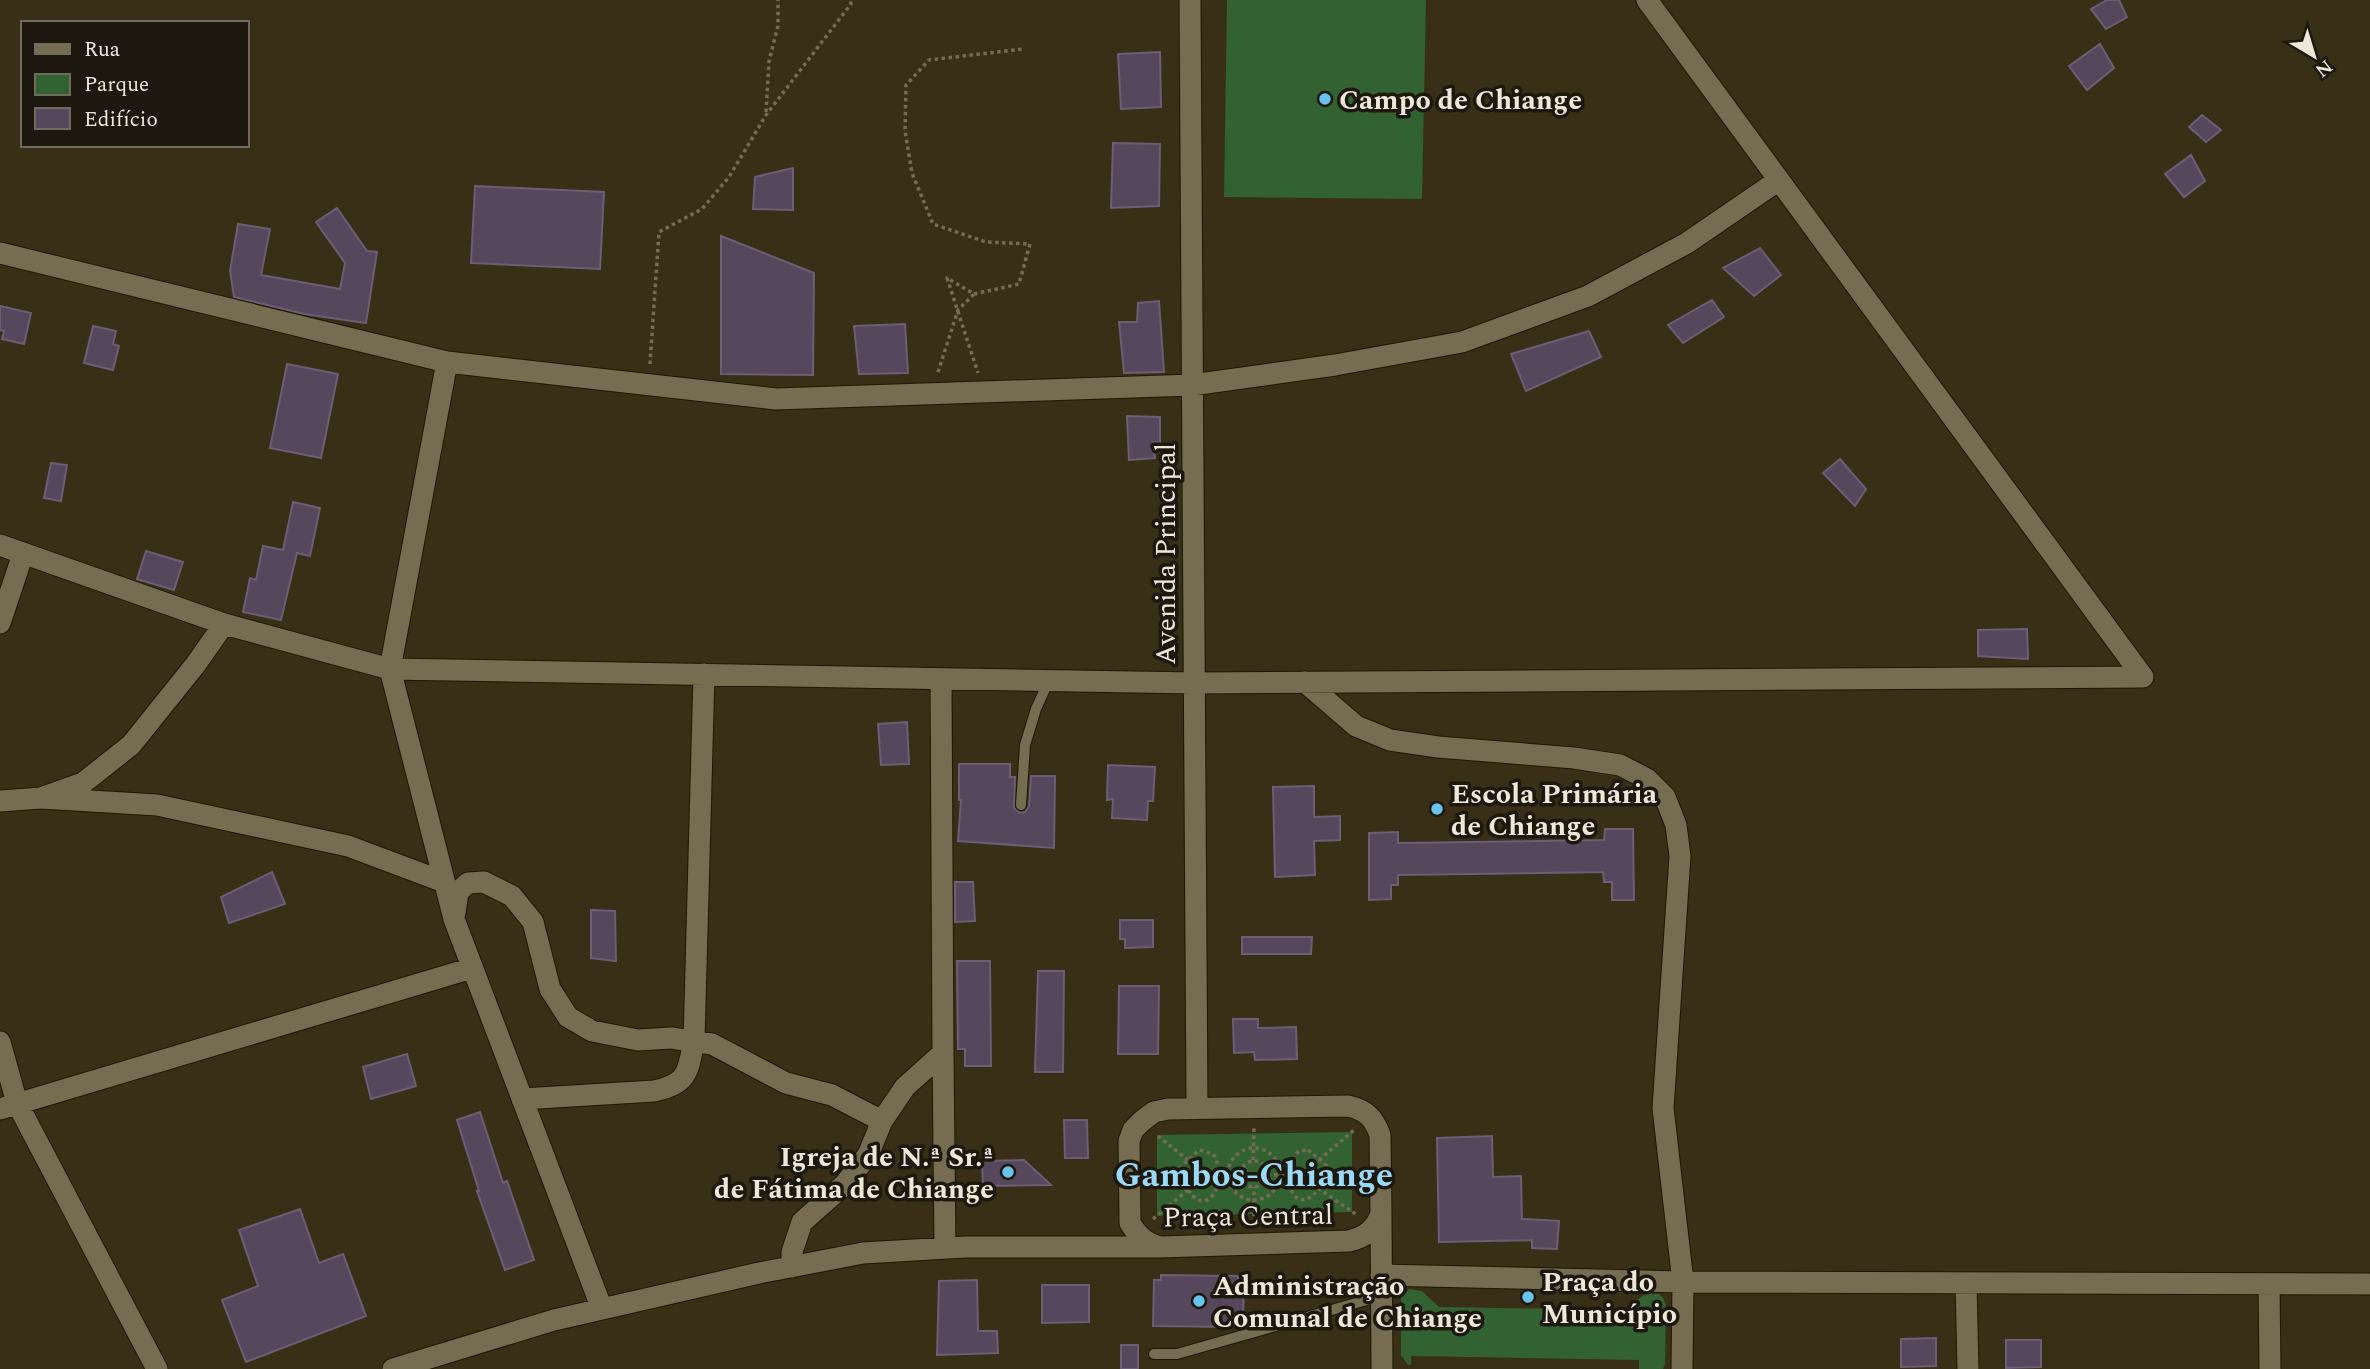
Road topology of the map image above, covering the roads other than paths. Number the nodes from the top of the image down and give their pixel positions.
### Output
1 (1189, 0) edge
2 (1647, 0) edge
3 (1779, 180) junction
4 (0, 253) edge
5 (447, 362) junction
6 (1192, 385) junction
7 (0, 545) edge
8 (23, 554) junction
9 (0, 623) edge
10 (224, 624) junction
11 (390, 669) junction
12 (704, 674) junction
13 (941, 678) junction
14 (1049, 680) junction
15 (1305, 682) junction
16 (1194, 683) junction
17 (41, 798) junction
18 (0, 801) edge
19 (1021, 805) dead end
20 (444, 882) junction
21 (454, 919) junction
22 (472, 968) junction
23 (694, 1041) junction
24 (0, 1042) edge
25 (943, 1053) junction
26 (522, 1099) junction
27 (8, 1106) edge
28 (1196, 1107) junction
29 (882, 1121) junction
30 (1377, 1220) junction
31 (1160, 1247) junction
32 (945, 1248) junction
33 (792, 1266) junction
34 (1683, 1282) junction
35 (1966, 1283) junction
36 (2269, 1284) junction
37 (2370, 1284) edge
38 (1381, 1285) junction
39 (602, 1309) junction
40 (1154, 1354) dead end
41 (157, 1369) edge
42 (393, 1369) edge
43 (1382, 1369) edge
44 (1682, 1369) edge
45 (1968, 1369) edge
46 (2270, 1369) edge

1 - 6 street, Avenida Principal
2 - 3 street
3 - 6 street
3 - 15 street
4 - 5 street
5 - 6 street
5 - 11 street
6 - 16 street, Avenida Principal
7 - 8 street
8 - 9 street
8 - 10 street
10 - 11 street
10 - 17 street
11 - 12 street
11 - 20 street
12 - 13 street
12 - 23 street
13 - 14 street
13 - 25 street
14 - 16 street
14 - 19 lane
15 - 16 street
15 - 34 street
16 - 28 street, Avenida Principal
17 - 18 street
17 - 20 street
20 - 21 street
21 - 22 street
21 - 23 street
22 - 26 street
22 - 27 street
23 - 26 street
23 - 29 street
24 - 27 street
25 - 29 street
25 - 32 street
26 - 39 street
27 - 41 street
28 - 30 street
28 - 31 street, Praça Central
29 - 33 street
30 - 31 street, Praça Central
30 - 38 street
31 - 32 street
32 - 33 street
33 - 39 street
34 - 35 street
34 - 38 street
34 - 44 street
35 - 36 street
35 - 45 street
36 - 37 street
36 - 46 street
38 - 40 lane
38 - 43 street
39 - 42 street

